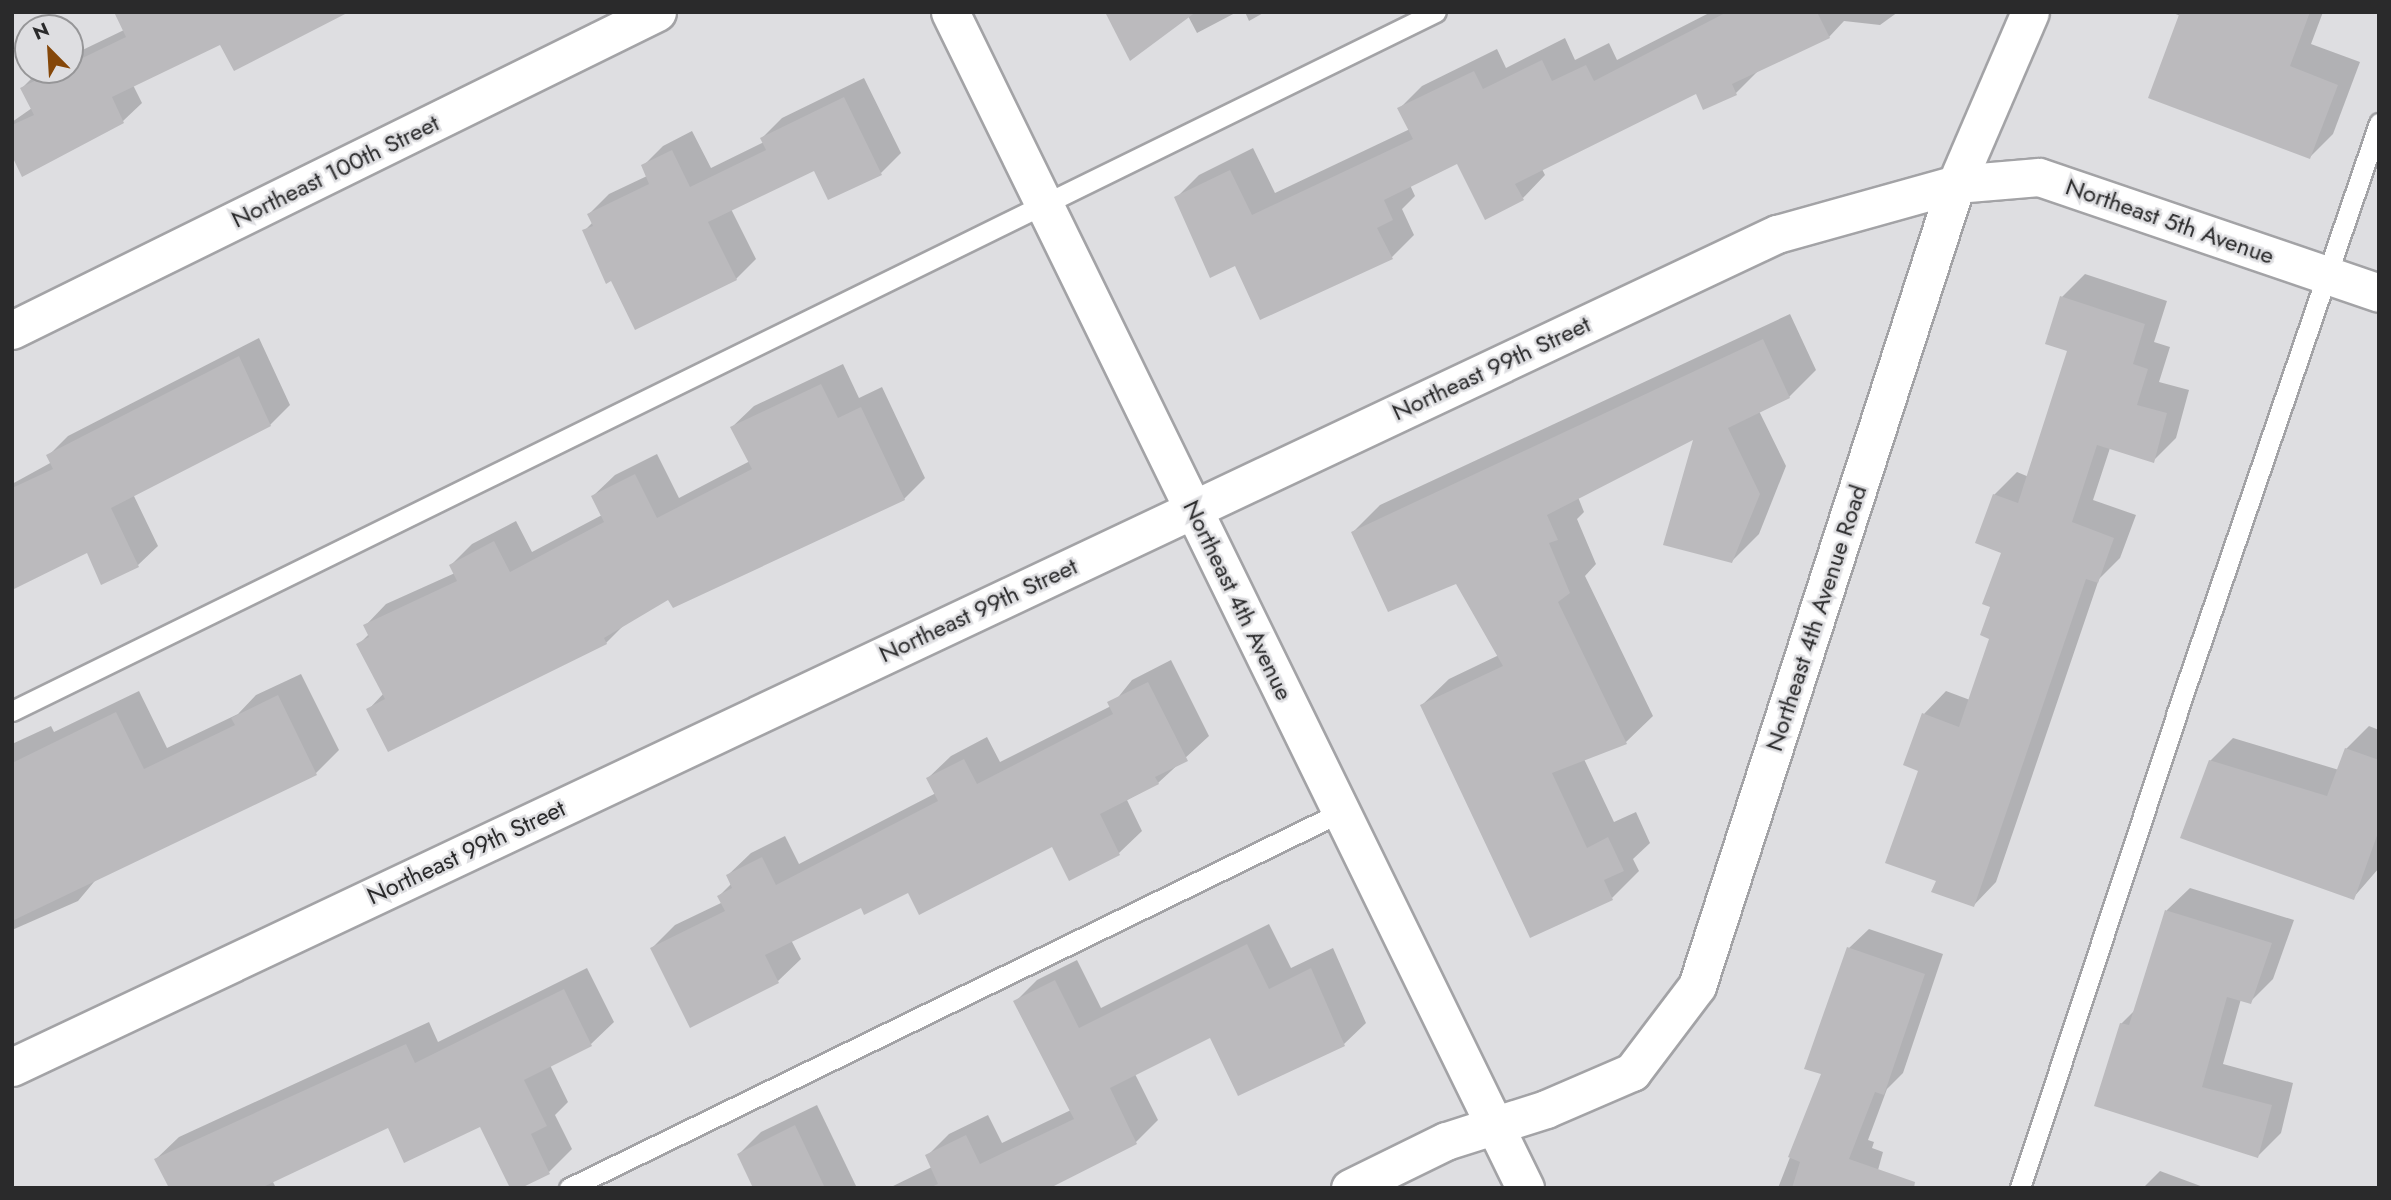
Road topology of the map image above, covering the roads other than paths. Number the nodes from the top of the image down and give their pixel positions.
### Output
1 (657, 12) edge
2 (950, 12) edge
3 (1436, 12) edge
4 (2030, 12) edge
5 (2379, 123) edge
6 (1956, 184) junction
7 (1045, 207) junction
8 (2328, 276) junction
9 (2379, 293) edge
10 (12, 330) edge
11 (1193, 508) junction
12 (12, 711) edge
13 (1341, 812) junction
14 (12, 1068) edge
15 (1493, 1123) junction
16 (569, 1188) edge
17 (1350, 1188) edge
18 (1525, 1188) edge
19 (2020, 1188) edge

1 - 10 street, Northeast 100th Street
2 - 7 street, Northeast 4th Avenue
3 - 7 lane
4 - 6 street, Northeast 4th Avenue Road
5 - 8 lane
6 - 8 street, Northeast 5th Avenue
6 - 11 street, Northeast 99th Street
6 - 15 street, Northeast 4th Avenue Road
7 - 11 street, Northeast 4th Avenue
7 - 12 lane
8 - 9 street, Northeast 5th Avenue
8 - 19 lane
11 - 13 street, Northeast 4th Avenue
11 - 14 street, Northeast 99th Street
13 - 15 street, Northeast 4th Avenue
13 - 16 lane
15 - 17 street, Northeast 4th Avenue Road
15 - 18 street, Northeast 4th Avenue

